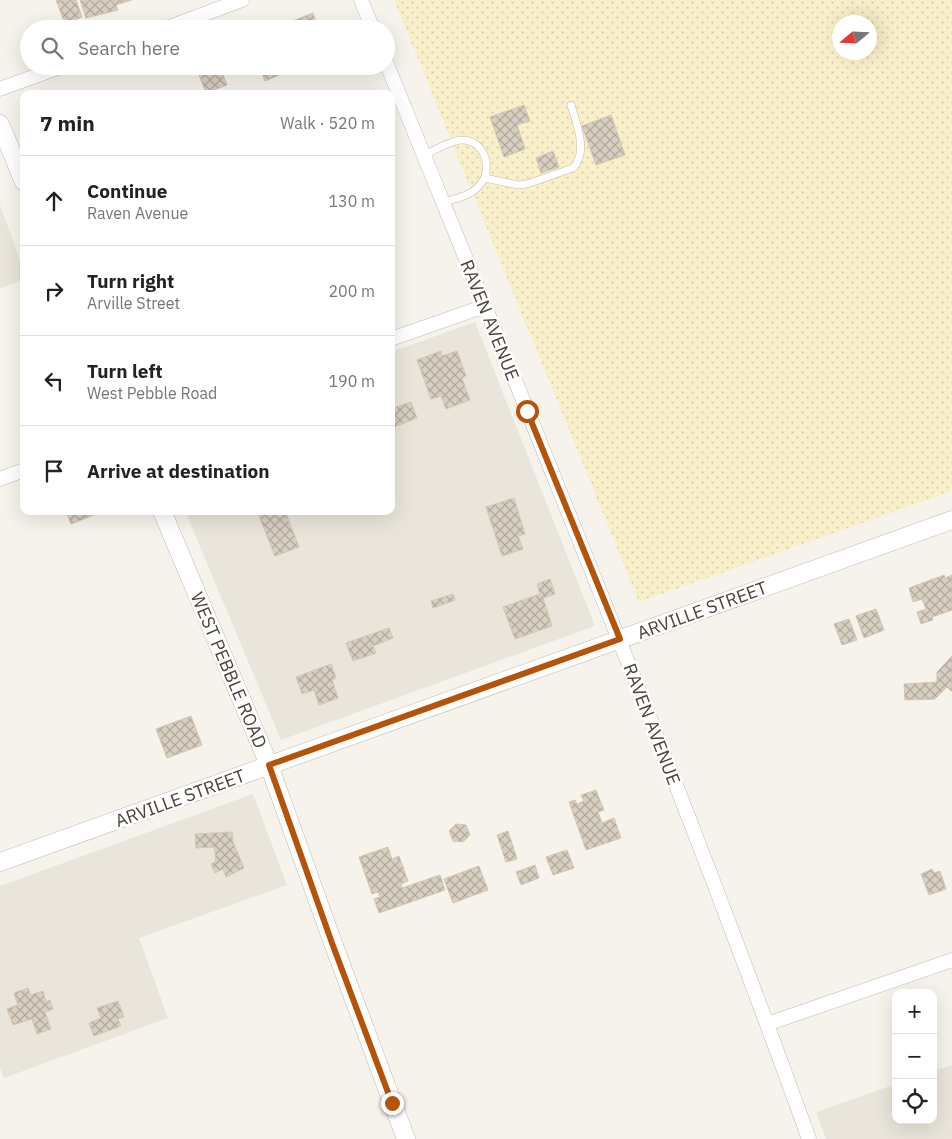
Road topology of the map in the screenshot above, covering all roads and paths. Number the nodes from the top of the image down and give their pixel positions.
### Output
1 (242, 0) edge
2 (361, 0) edge
3 (188, 20) edge
4 (369, 20) edge
5 (39, 75) edge
6 (391, 75) edge
7 (0, 90) edge
8 (571, 105) dead end
9 (0, 124) edge
10 (424, 155) junction
11 (20, 172) edge
12 (485, 178) junction
13 (443, 202) junction
14 (484, 306) junction
15 (395, 338) edge
16 (20, 471) edge
17 (0, 478) edge
18 (164, 515) edge
19 (952, 520) edge
20 (620, 639) junction
21 (269, 765) junction
22 (0, 862) edge
23 (952, 960) edge
24 (767, 1024) junction
25 (406, 1139) edge
26 (809, 1139) edge

1 - 3 street
2 - 4 street
5 - 7 street
6 - 10 street, RAVEN AVENUE
8 - 12 lane
9 - 11 street
10 - 12 lane
10 - 13 street, RAVEN AVENUE
12 - 13 lane
13 - 14 street, RAVEN AVENUE
14 - 15 street
14 - 20 street, RAVEN AVENUE
16 - 17 street
18 - 21 street, WEST PEBBLE ROAD
19 - 20 street, ARVILLE STREET
20 - 21 street, ARVILLE STREET
20 - 24 street, RAVEN AVENUE
21 - 22 street, ARVILLE STREET
21 - 25 street, WEST PEBBLE ROAD
23 - 24 street
24 - 26 street, RAVEN AVENUE

